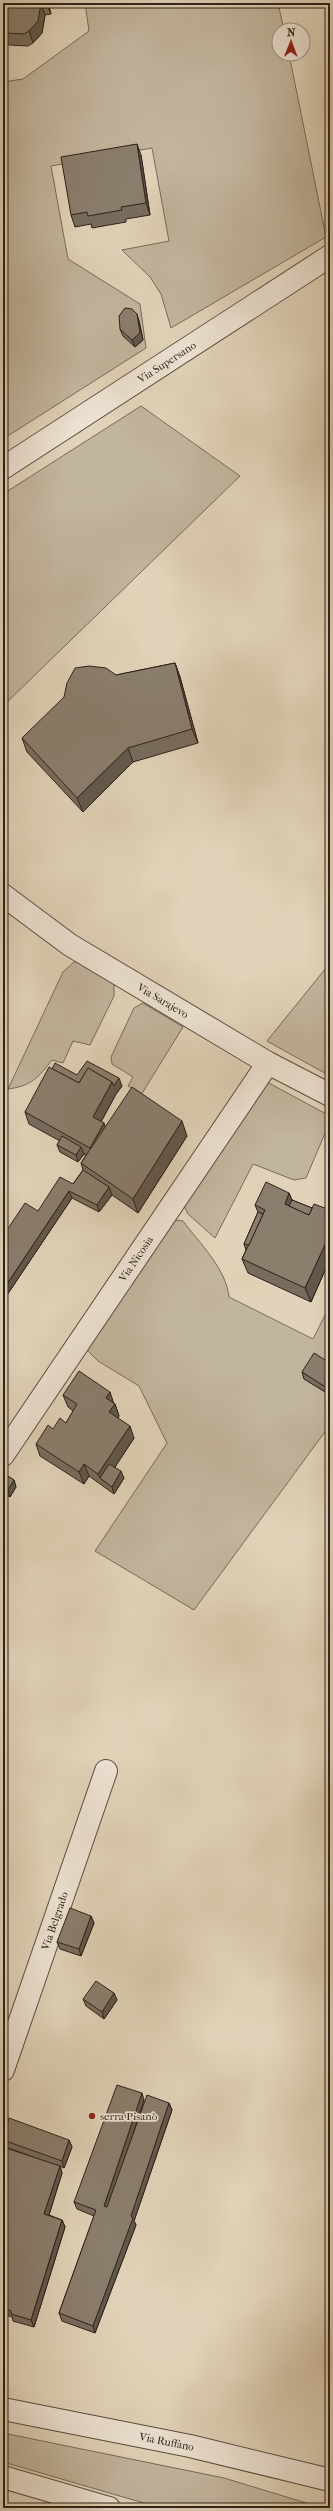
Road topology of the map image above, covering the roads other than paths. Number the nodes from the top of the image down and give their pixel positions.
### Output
1 (330, 256) edge
2 (3, 468) edge
3 (3, 895) edge
4 (268, 1063) junction
5 (330, 1095) edge
6 (3, 1455) edge
7 (106, 1771) dead end
8 (3, 2070) edge
9 (3, 2409) edge
10 (3, 2478) edge
11 (330, 2480) edge
12 (109, 2508) edge

1 - 2 street, Via Supersano
3 - 4 street, Via Sarajevo
4 - 5 street, Via Sarajevo
4 - 6 street, Via Nicosia
7 - 8 street, Via Belgrado
9 - 11 street, Via Ruffano
10 - 12 street

